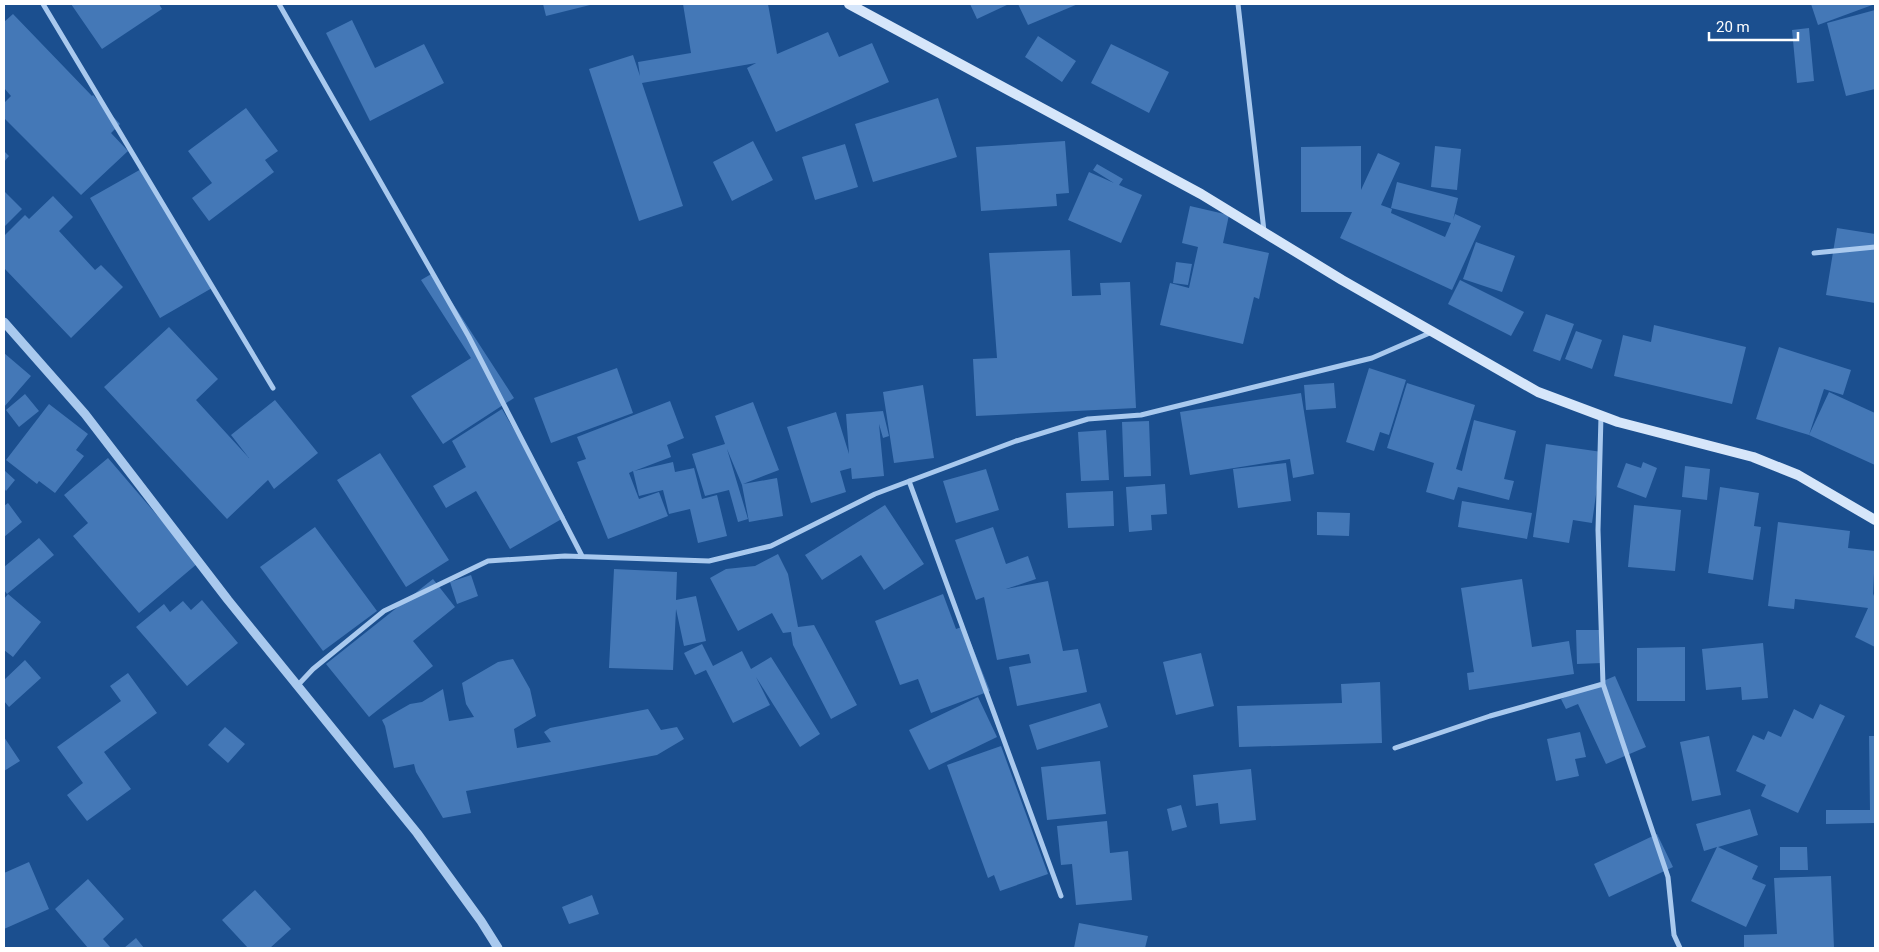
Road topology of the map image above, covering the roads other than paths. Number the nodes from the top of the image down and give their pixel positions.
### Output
1 (43, 4) edge
2 (279, 4) edge
3 (849, 4) edge
4 (1238, 4) edge
5 (1264, 232) junction
6 (1875, 247) edge
7 (1814, 253) dead end
8 (4, 322) edge
9 (1432, 332) junction
10 (273, 388) dead end
11 (1601, 416) junction
12 (909, 481) junction
13 (1875, 520) edge
14 (582, 556) junction
15 (1602, 684) junction
16 (298, 685) junction
17 (1395, 748) dead end
18 (1061, 896) dead end
19 (498, 948) edge
20 (1680, 948) edge

1 - 10 street
2 - 14 street
3 - 5 main road
4 - 5 street
5 - 9 main road
6 - 7 street
8 - 16 street
9 - 11 main road
9 - 12 street
11 - 13 main road
11 - 15 street
12 - 14 street
12 - 18 street
14 - 16 street
15 - 17 street
15 - 20 street
16 - 19 street

